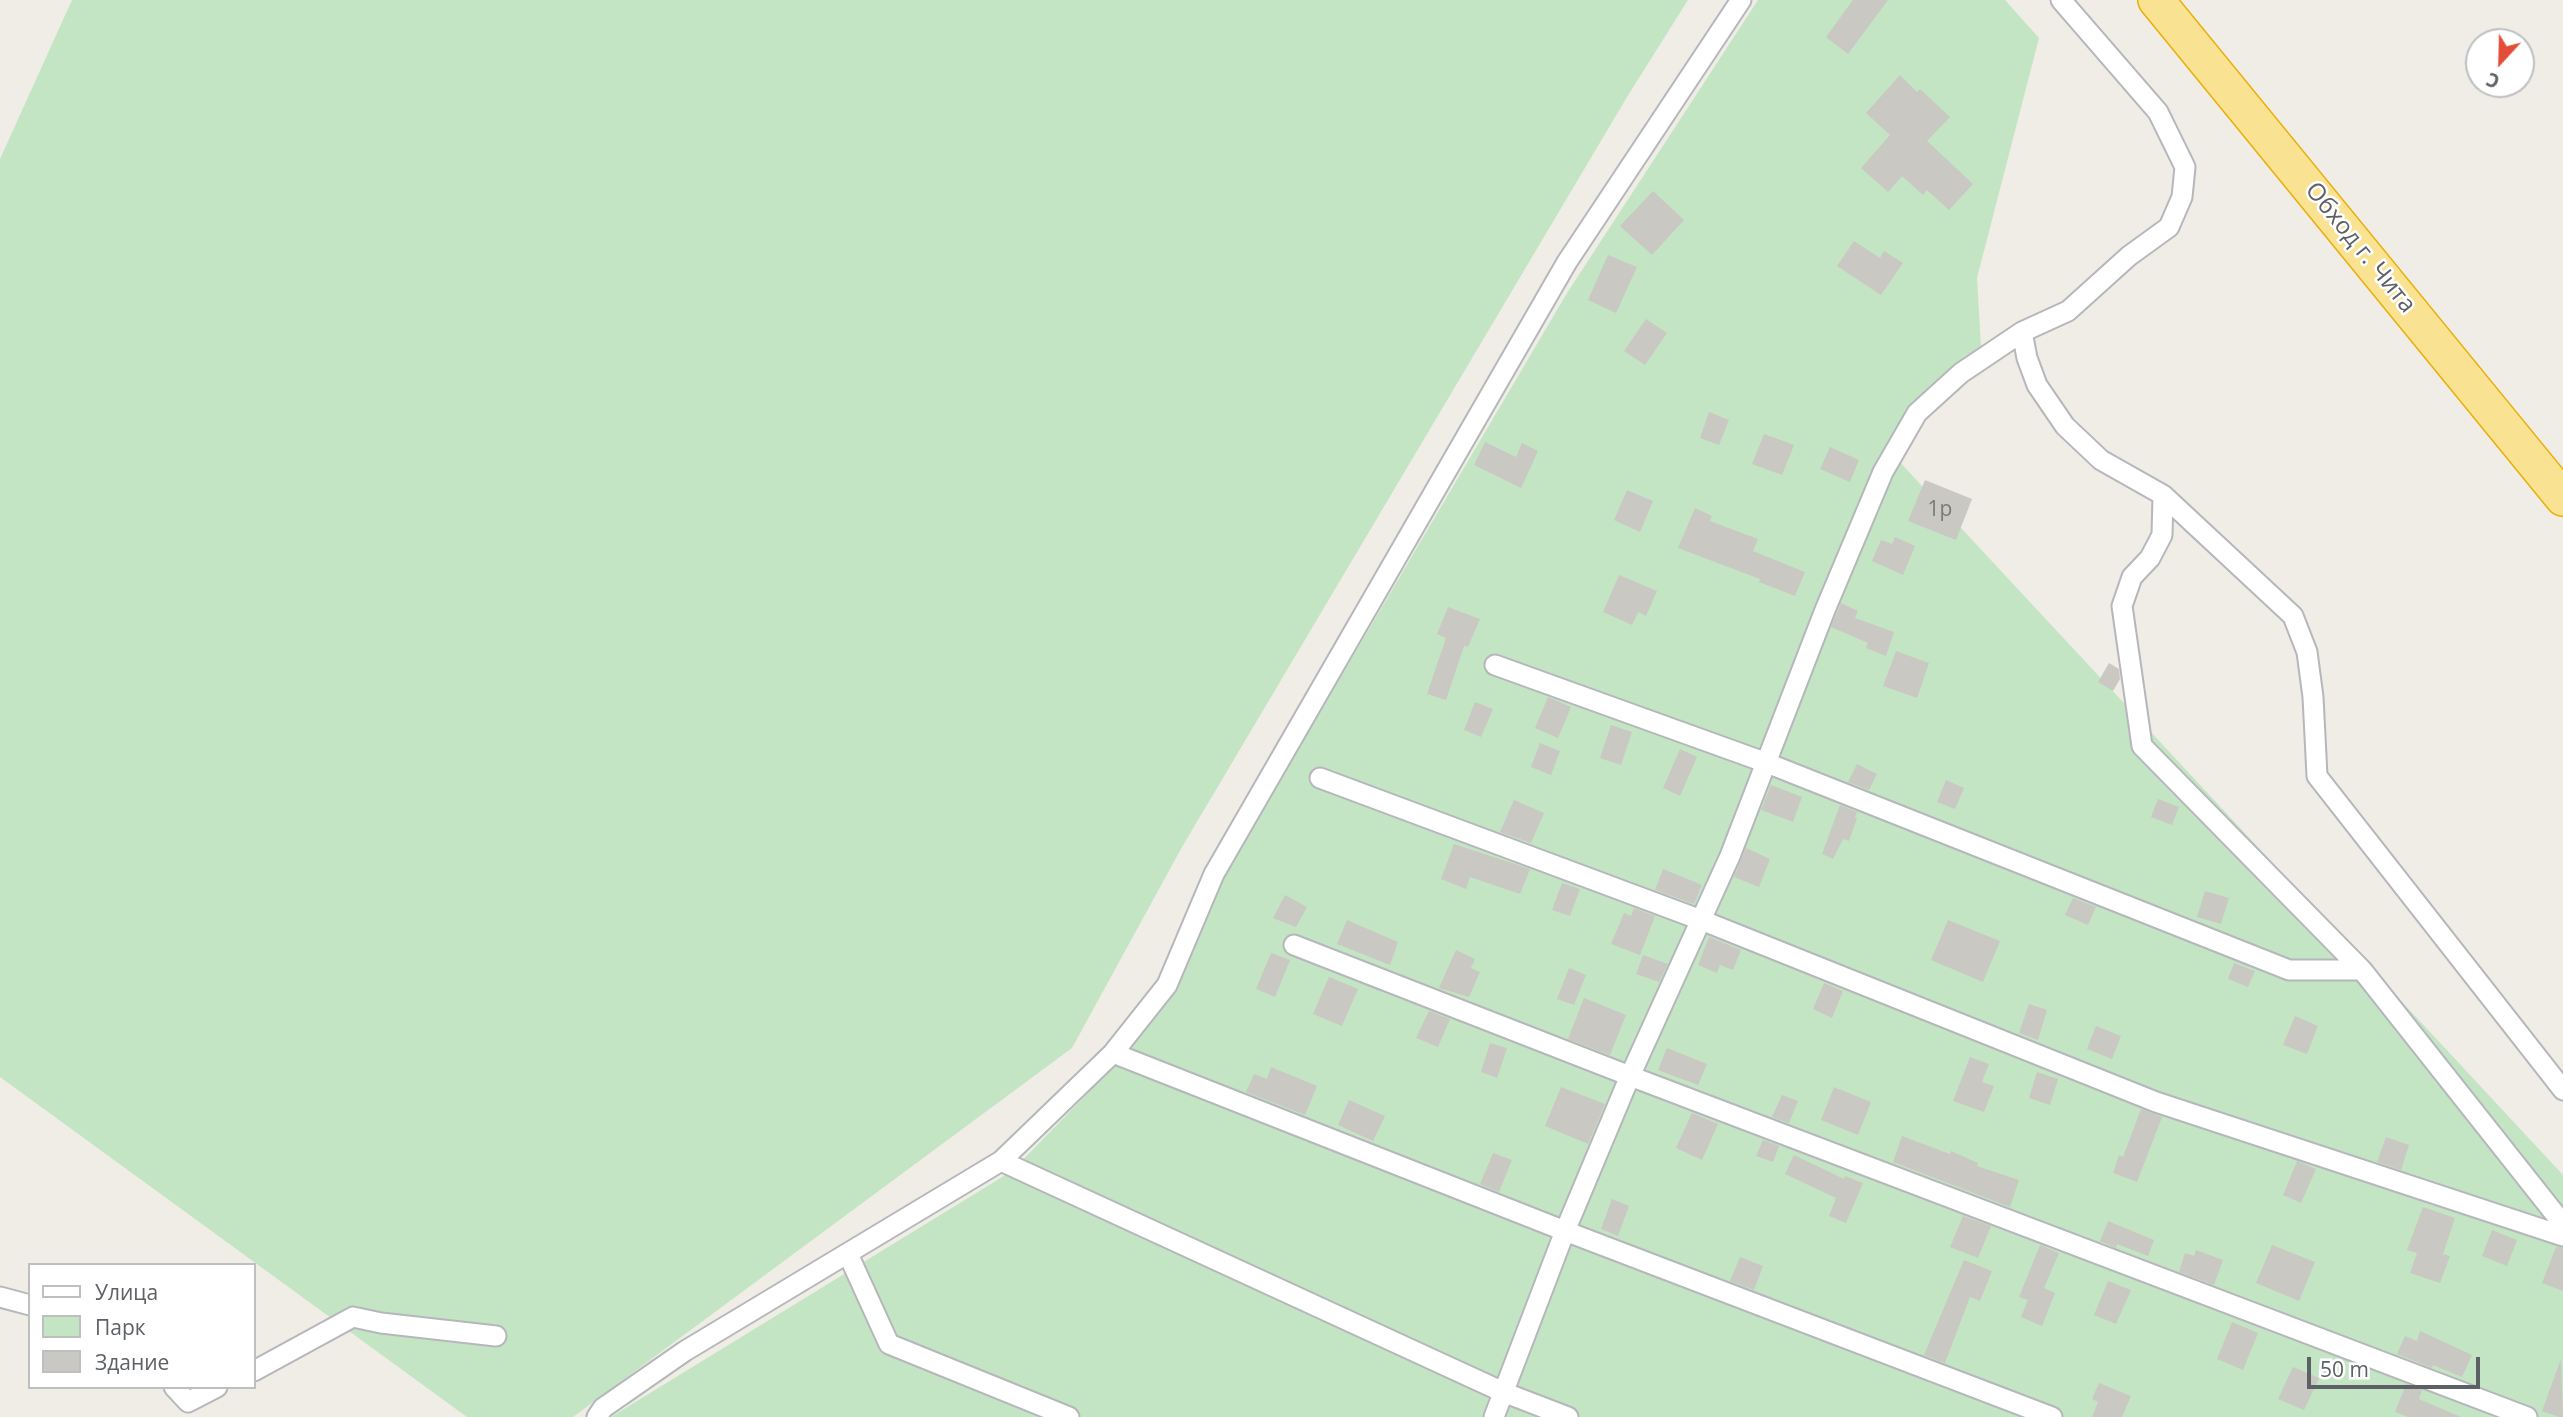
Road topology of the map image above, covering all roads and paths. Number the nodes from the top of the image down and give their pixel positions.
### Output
1 (1741, 0) edge
2 (2061, 0) edge
3 (2156, 0) edge
4 (2022, 332) junction
5 (2163, 495) junction
6 (2563, 498) edge
7 (1495, 665) dead end
8 (1767, 762) junction
9 (1320, 778) dead end
10 (1701, 920) junction
11 (1294, 945) dead end
12 (2362, 970) junction
13 (1113, 1053) junction
14 (1630, 1076) junction
15 (2563, 1090) edge
16 (1002, 1161) junction
17 (2563, 1224) edge
18 (1565, 1231) junction
19 (2563, 1236) edge
20 (848, 1254) junction
21 (0, 1297) edge
22 (28, 1304) edge
23 (496, 1336) dead end
24 (256, 1370) edge
25 (175, 1389) edge
26 (213, 1389) edge
27 (1503, 1392) junction
28 (187, 1409) edge
29 (607, 1414) edge
30 (1069, 1417) edge
31 (1494, 1417) edge
32 (1568, 1417) edge
33 (2052, 1417) edge
34 (2527, 1417) edge

1 - 13 street
2 - 4 street
3 - 6 highway, Обход г. Чита
4 - 5 street
4 - 8 street
5 - 12 street
5 - 15 street
7 - 8 street
8 - 10 street
8 - 12 street
9 - 10 street
10 - 14 street
10 - 19 street
11 - 14 street
12 - 17 street
13 - 16 street
13 - 18 street
14 - 18 street
14 - 34 street
16 - 20 street
16 - 27 street
18 - 27 street
18 - 33 street
20 - 29 street
20 - 30 street
21 - 22 street
23 - 24 street
25 - 28 street
26 - 28 street
27 - 31 street
27 - 32 street

